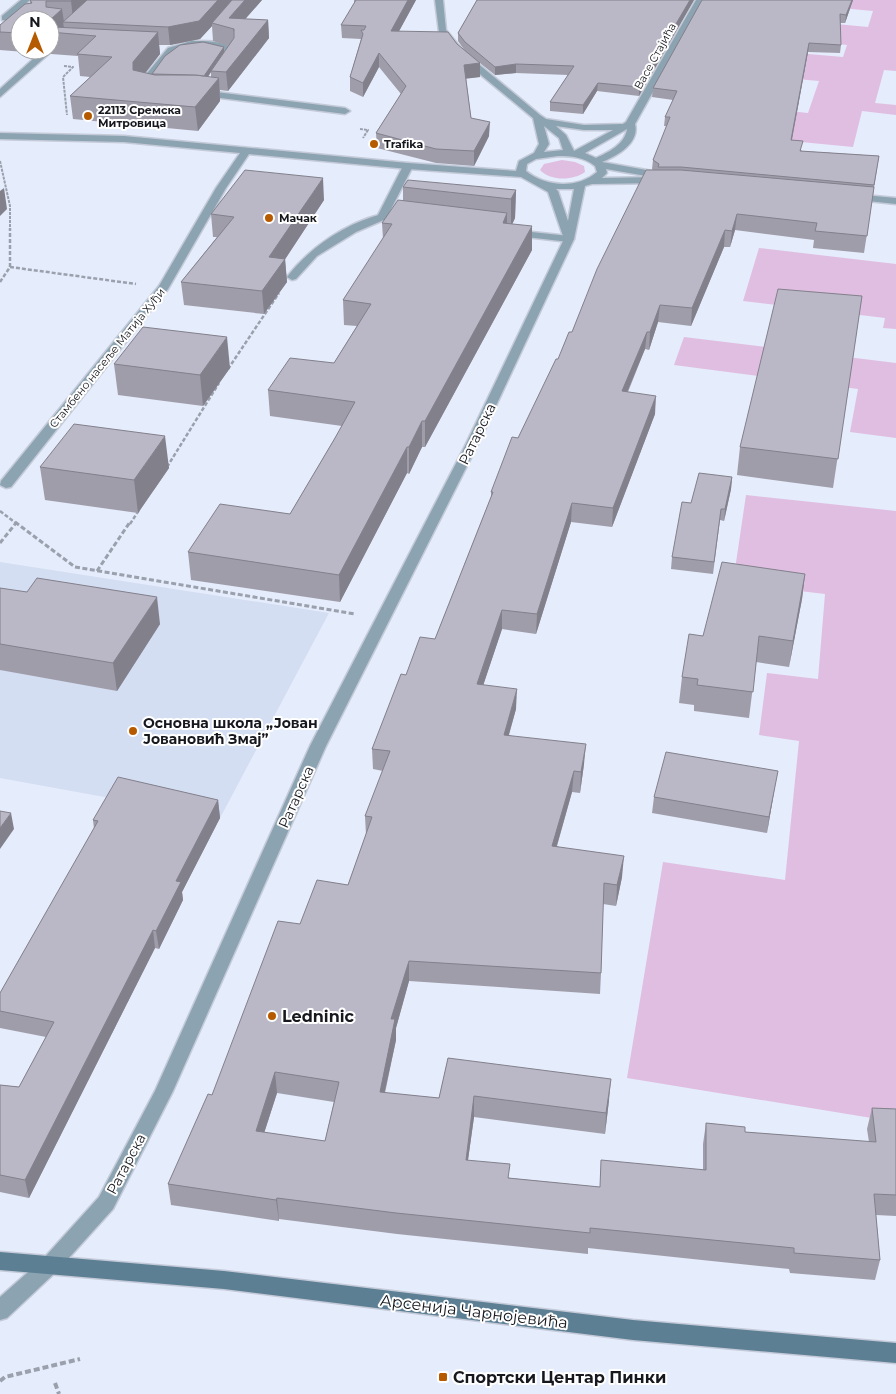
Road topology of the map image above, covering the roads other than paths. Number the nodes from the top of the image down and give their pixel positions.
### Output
1 (26, 0) edge
2 (439, 0) edge
3 (700, 0) edge
4 (14, 10) edge
5 (161, 50) edge
6 (171, 50) junction
7 (37, 60) edge
8 (220, 70) edge
9 (149, 93) edge
10 (0, 94) edge
11 (188, 95) edge
12 (345, 111) dead end
13 (537, 117) junction
14 (630, 124) junction
15 (0, 136) edge
16 (247, 150) junction
17 (572, 154) junction
18 (538, 155) junction
19 (524, 161) junction
20 (598, 163) junction
21 (408, 166) junction
22 (522, 174) junction
23 (593, 181) junction
24 (543, 184) junction
25 (580, 184) junction
26 (847, 197) edge
27 (896, 202) edge
28 (382, 217) junction
29 (412, 220) edge
30 (501, 231) edge
31 (569, 239) junction
32 (292, 277) dead end
33 (6, 484) dead end
34 (0, 1261) edge
35 (51, 1264) junction
36 (0, 1311) edge
37 (896, 1353) edge

1 - 4 street
2 - 13 street
3 - 14 street, Васе Стајића
5 - 6 street
6 - 8 street
6 - 9 street
7 - 10 street
11 - 12 street
13 - 14 street
13 - 17 street
13 - 18 street
14 - 17 street
14 - 20 street, Васе Стајића
15 - 16 street
16 - 21 street
16 - 33 street, Стамбено насеље Матија Хуђи
17 - 18 street
17 - 20 street
18 - 19 street
19 - 21 street
19 - 22 street
20 - 23 street
20 - 23 street
21 - 22 street
21 - 28 street
22 - 24 street
23 - 25 street
24 - 25 street
24 - 31 street
25 - 31 street, Ратарска
26 - 27 street
28 - 29 street
28 - 32 street
30 - 31 street
31 - 35 street, Ратарска
34 - 35 main road, Арсенија Чарнојевића
35 - 36 street, Ратарска
35 - 37 main road, Арсенија Чарнојевића

